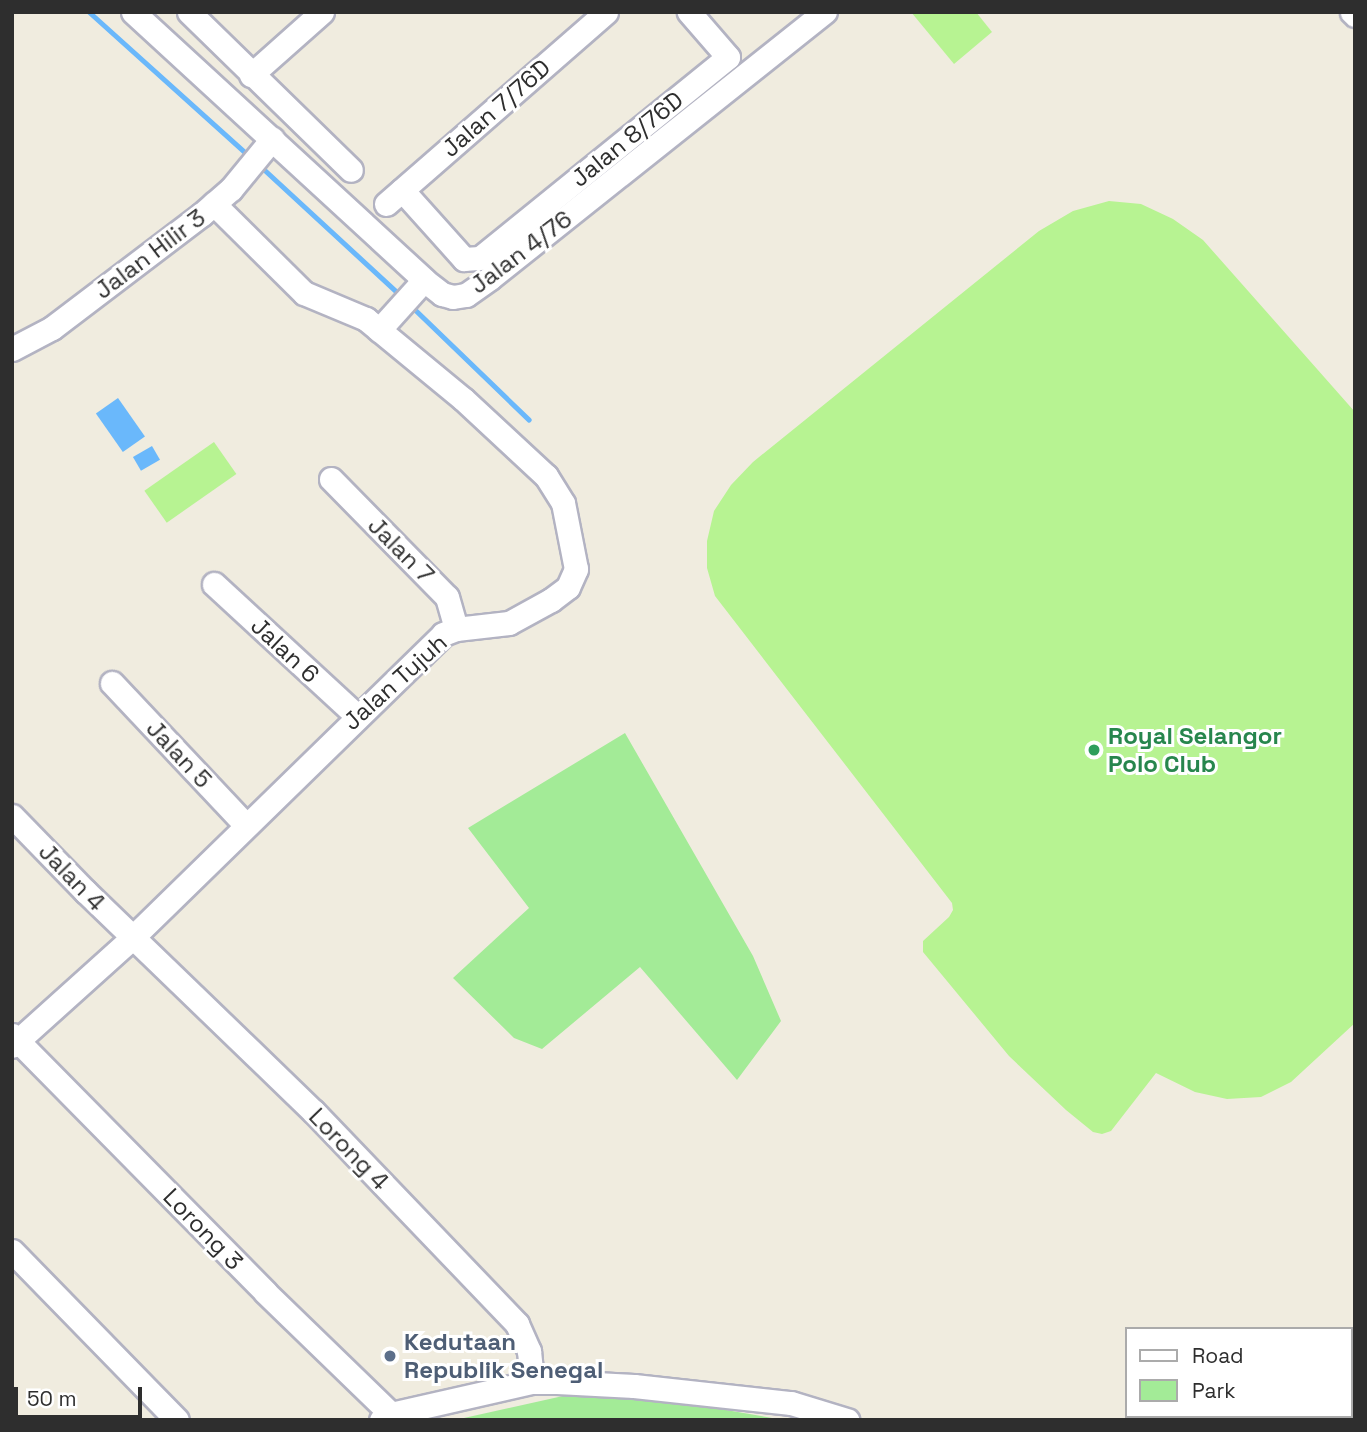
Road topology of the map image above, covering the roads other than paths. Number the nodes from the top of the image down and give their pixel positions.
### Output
1 (132, 12) edge
2 (189, 12) edge
3 (322, 12) edge
4 (606, 12) edge
5 (689, 12) edge
6 (825, 12) edge
7 (251, 75) junction
8 (266, 146) junction
9 (351, 170) dead end
10 (394, 197) joint
11 (214, 204) junction
12 (417, 288) junction
13 (385, 323) junction
14 (12, 349) edge
15 (331, 479) dead end
16 (214, 584) dead end
17 (456, 629) junction
18 (112, 683) dead end
19 (357, 716) junction
20 (12, 816) edge
21 (246, 825) junction
22 (133, 937) junction
23 (14, 1041) edge
24 (12, 1251) edge
25 (532, 1382) junction
26 (386, 1417) edge
27 (177, 1420) edge
28 (847, 1420) edge

1 - 8 street, Jalan 4/76
2 - 7 street
3 - 7 street
4 - 10 street, Jalan 7/76D
5 - 10 street, Jalan 8/76D
6 - 12 street, Jalan 4/76
7 - 9 street
8 - 11 street, Jalan Hilir 3
8 - 12 street, Jalan 4/76
11 - 13 street, Jalan Tujuh
11 - 14 street, Jalan Hilir 3
12 - 13 street
13 - 17 street, Jalan Tujuh
15 - 17 street, Jalan 7
16 - 19 street, Jalan 6
17 - 19 street, Jalan Tujuh
18 - 21 street, Jalan 5
19 - 21 street, Jalan Tujuh
20 - 22 street, Jalan 4
21 - 22 street, Jalan Tujuh
22 - 23 street, Jalan Tujuh
22 - 25 street, Lorong 4
23 - 26 street, Lorong 3
24 - 27 street
25 - 26 street
25 - 28 street

